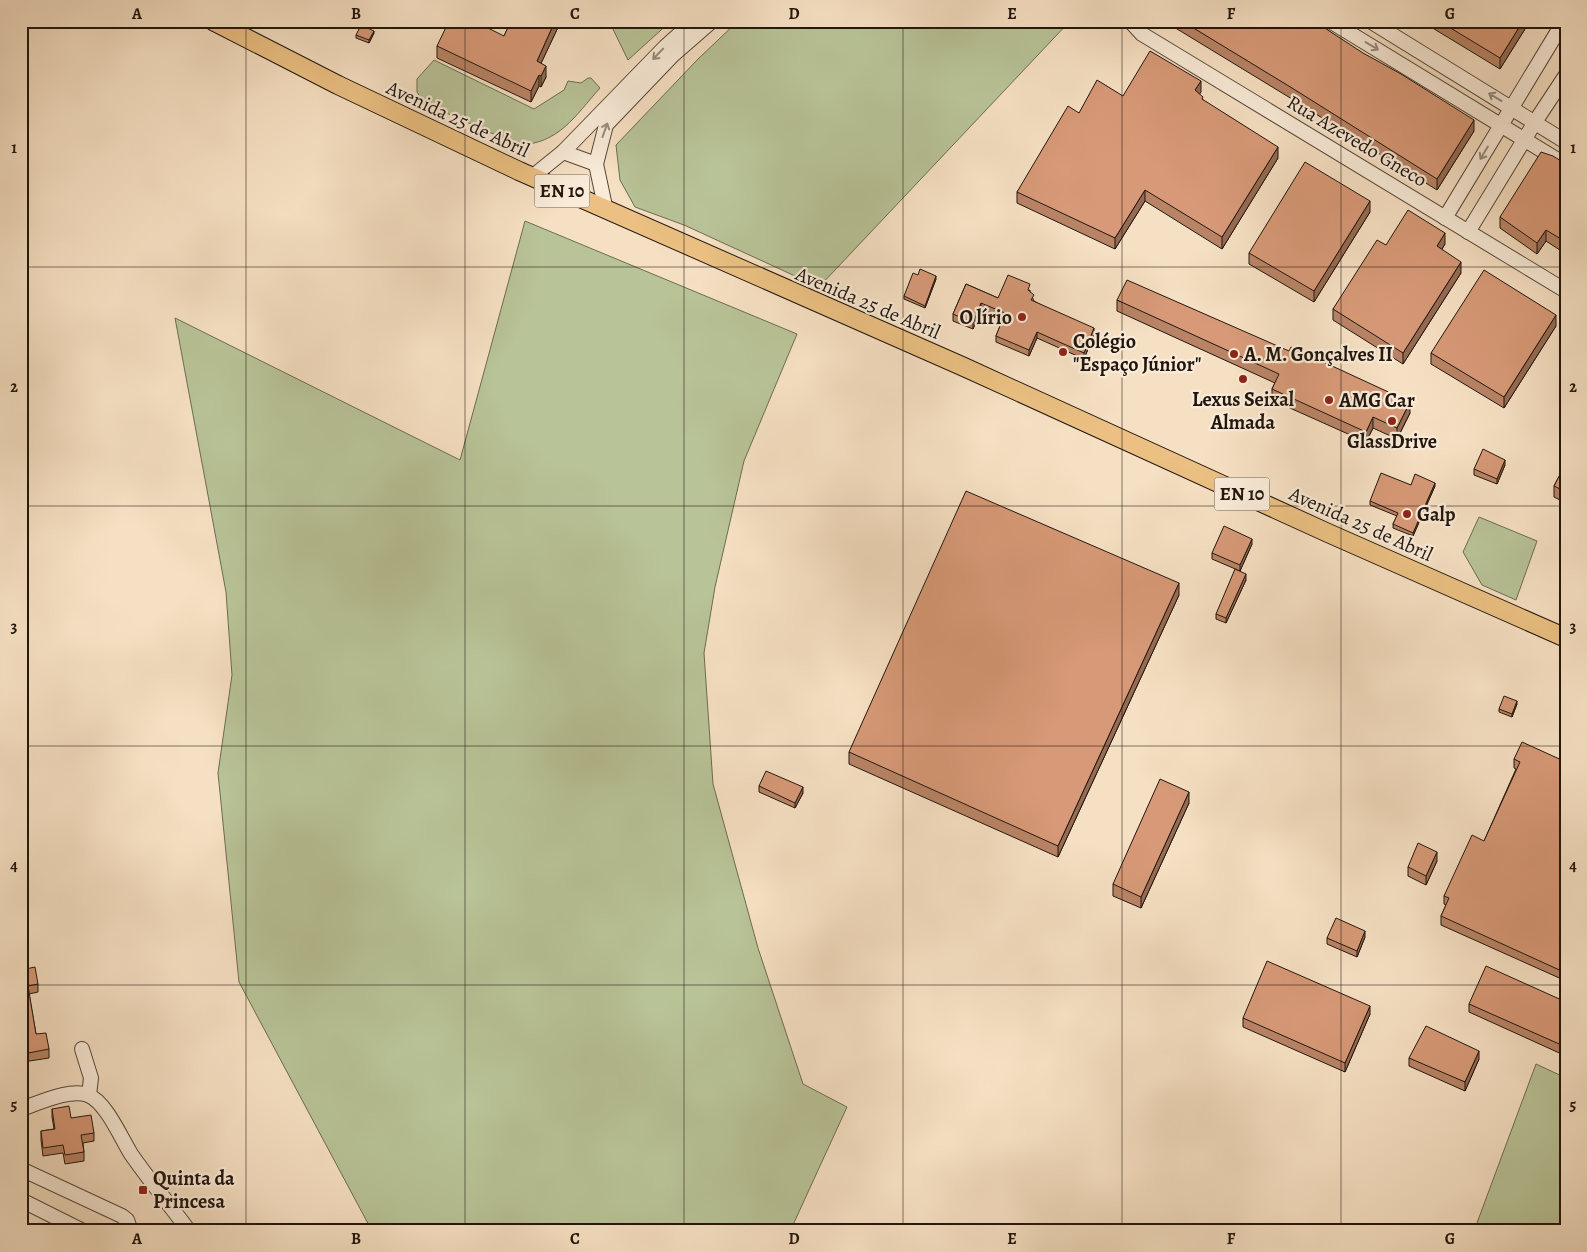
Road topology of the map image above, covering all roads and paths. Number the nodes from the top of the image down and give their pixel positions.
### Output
1 (213, 21) edge
2 (694, 21) edge
3 (712, 21) edge
4 (1130, 21) edge
5 (1330, 21) edge
6 (1370, 21) edge
7 (1564, 21) edge
8 (1566, 76) edge
9 (1512, 107) junction
10 (1535, 122) junction
11 (1501, 124) junction
12 (1525, 139) junction
13 (1566, 142) edge
14 (563, 152) junction
15 (596, 164) junction
16 (1566, 165) edge
17 (532, 177) junction
18 (606, 211) junction
19 (1445, 218) junction
20 (1468, 232) junction
21 (1566, 292) edge
22 (1566, 638) edge
23 (82, 1050) dead end
24 (89, 1095) junction
25 (21, 1109) edge
26 (21, 1169) edge
27 (21, 1200) edge
28 (83, 1231) edge
29 (131, 1231) edge
30 (189, 1231) edge

1 - 17 main road, Avenida 25 de Abril / EN 10
2 -> 14 street
15 -> 3 street
4 - 19 street, Rua Azevedo Gneco
5 -> 11 street
9 -> 6 street
7 - 9 street
8 - 10 street
9 - 10 street
9 - 11 street
10 - 12 street
10 - 13 street
11 - 12 street
11 -> 19 street
12 - 16 street
12 - 20 street
14 - 15 street
14 - 17 street
15 - 18 street
17 - 18 main road, Avenida 25 de Abril / EN 10
18 - 22 main road, Avenida 25 de Abril / EN 10
19 - 20 street, Rua Azevedo Gneco
20 - 21 street, Rua Azevedo Gneco
23 - 24 street
24 - 25 street
24 - 30 street
26 - 29 street
27 - 28 street

